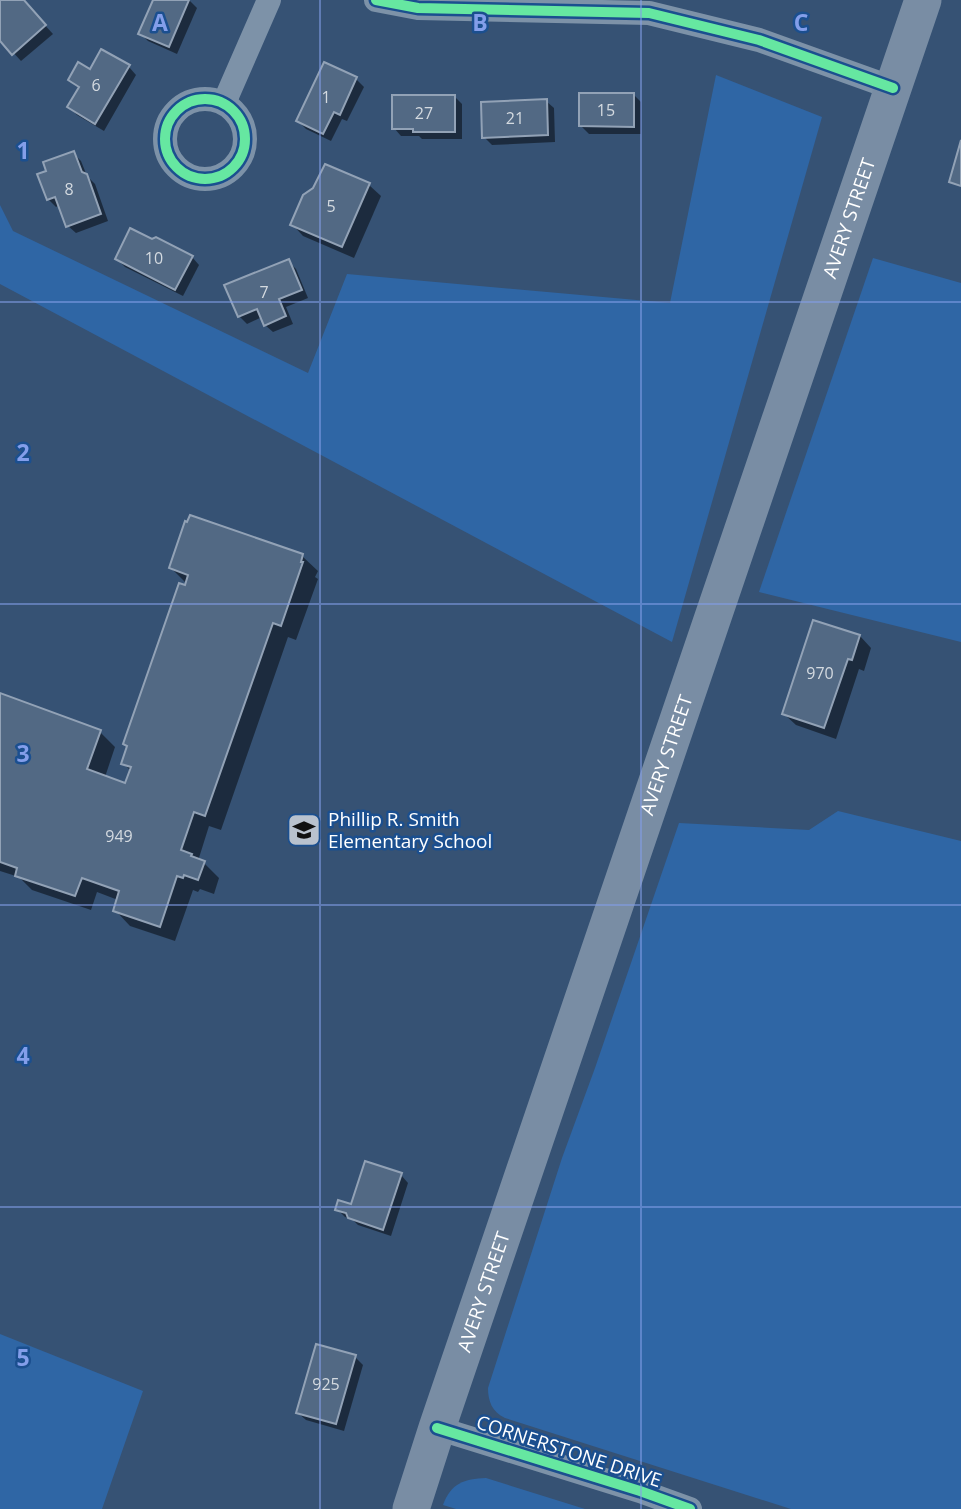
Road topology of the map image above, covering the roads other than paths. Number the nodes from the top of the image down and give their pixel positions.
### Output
1 (269, 0) edge
2 (376, 0) edge
3 (923, 0) edge
4 (418, 4) edge
5 (893, 88) junction
6 (224, 103) dead end
7 (437, 1428) junction
8 (411, 1509) edge
9 (690, 1509) edge

1 - 6 street
2 - 4 street
3 - 5 main road, AVERY STREET
4 - 5 street
5 - 7 main road, AVERY STREET
7 - 8 main road, AVERY STREET
7 - 9 street, CORNERSTONE DRIVE

